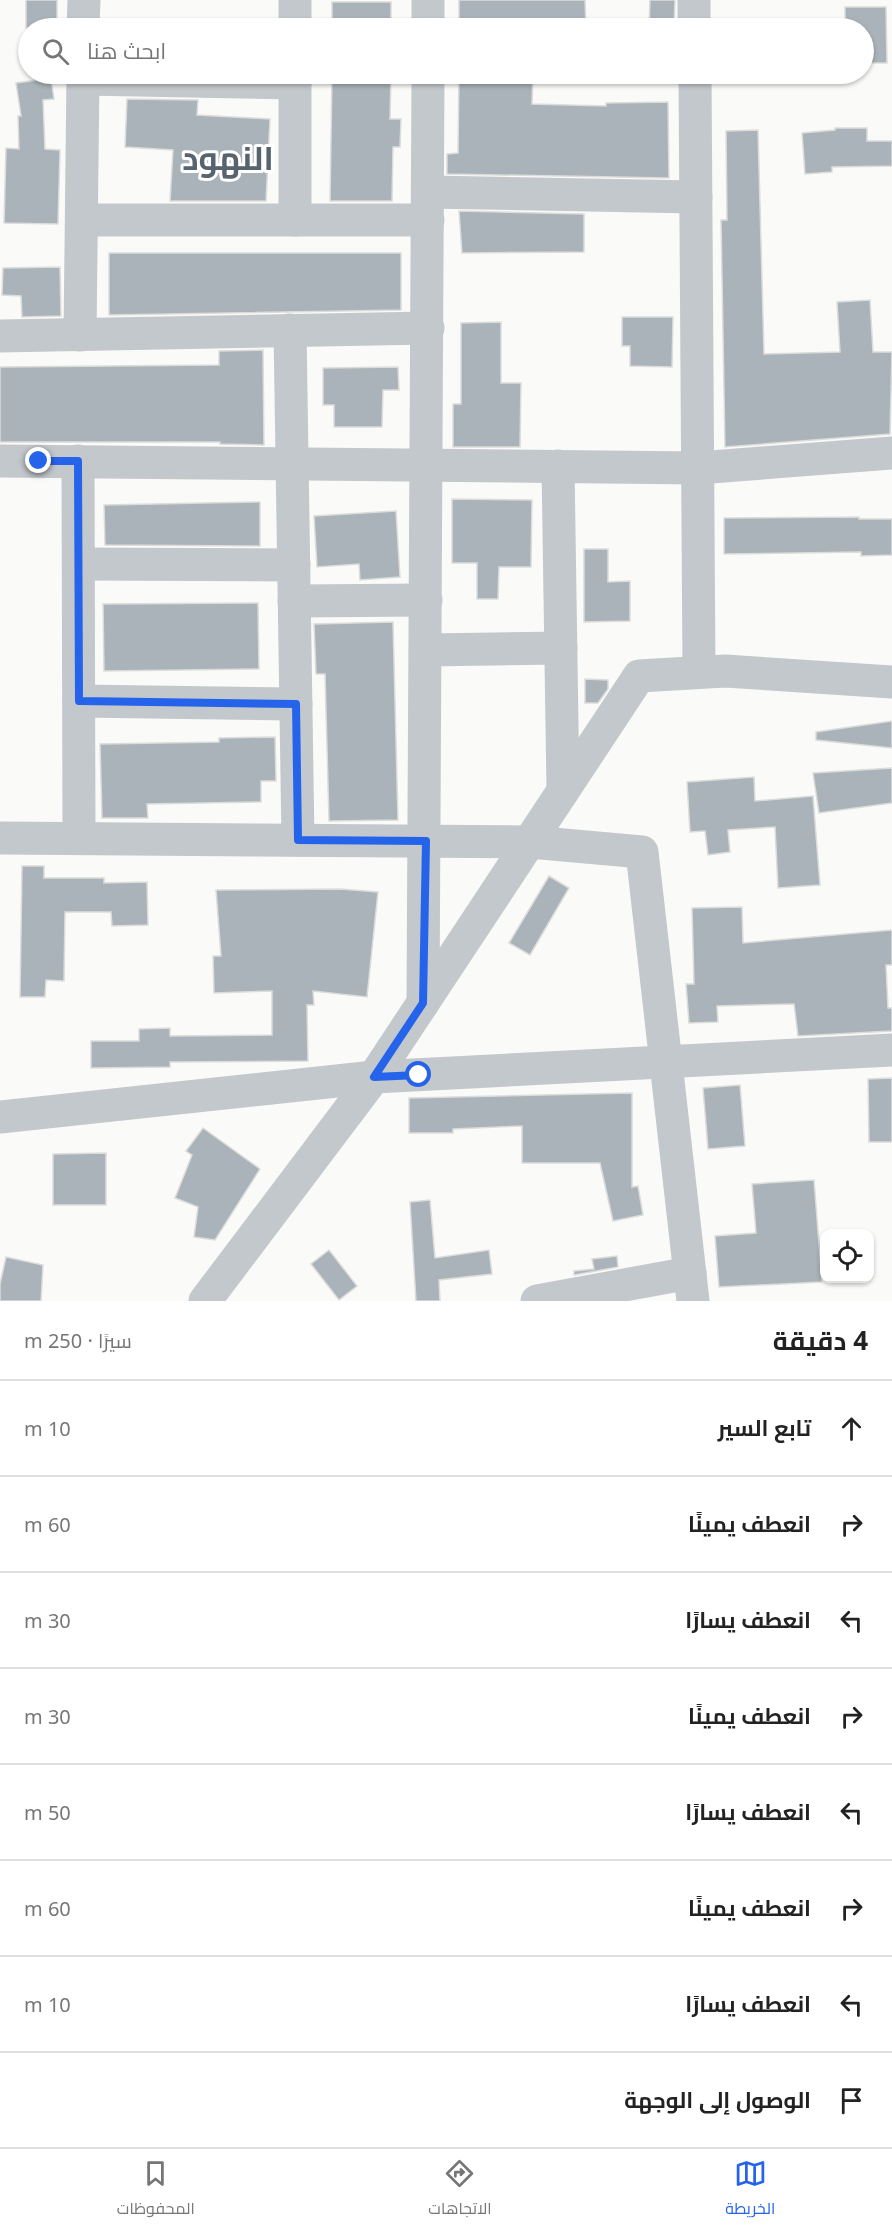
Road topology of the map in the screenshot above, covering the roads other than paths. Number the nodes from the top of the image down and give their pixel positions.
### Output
1 (84, 0) edge
2 (295, 0) edge
3 (428, 0) edge
4 (694, 0) edge
5 (84, 18) edge
6 (295, 18) edge
7 (428, 18) edge
8 (694, 18) edge
9 (83, 84) edge
10 (295, 84) edge
11 (428, 84) edge
12 (695, 84) edge
13 (696, 197) junction
14 (428, 206) junction
15 (82, 220) junction
16 (295, 220) junction
17 (428, 328) junction
18 (290, 330) junction
19 (80, 335) junction
20 (0, 336) edge
21 (892, 453) edge
22 (0, 461) edge
23 (78, 461) junction
24 (292, 462) junction
25 (427, 464) junction
26 (558, 466) junction
27 (698, 468) junction
28 (79, 564) junction
29 (294, 565) junction
30 (426, 600) junction
31 (294, 601) junction
32 (561, 648) junction
33 (426, 650) junction
34 (699, 672) junction
35 (892, 682) edge
36 (79, 701) junction
37 (296, 704) junction
38 (563, 790) junction
39 (0, 838) edge
40 (80, 838) junction
41 (298, 840) junction
42 (426, 841) junction
43 (530, 842) junction
44 (423, 1003) junction
45 (892, 1050) edge
46 (666, 1062) junction
47 (374, 1077) junction
48 (0, 1117) edge
49 (692, 1287) edge
50 (205, 1301) edge
51 (537, 1301) edge

1 - 5 street
2 - 6 street
3 - 7 street
4 - 8 street
9 - 15 street
10 - 16 street
11 - 14 street
12 - 13 street
13 - 14 street
13 - 27 street
14 - 16 street
14 - 17 street
15 - 16 street
15 - 19 street
17 - 18 street
17 - 25 street
18 - 19 street
18 - 24 street
19 - 20 street
21 - 27 street
22 - 23 street
23 - 24 street
23 - 28 street
24 - 25 street
24 - 29 street
25 - 26 street
25 - 30 street
26 - 27 street
26 - 32 street
27 - 34 street
28 - 29 street
28 - 36 street
29 - 31 street
30 - 31 street
30 - 33 street
31 - 37 street
32 - 33 street
32 - 38 street
33 - 42 street
34 - 35 street
34 - 38 street
36 - 37 street
36 - 40 street
37 - 41 street
38 - 43 street
39 - 40 street
40 - 41 street
41 - 42 street
42 - 43 street
42 - 44 street
43 - 44 street
43 - 46 street
44 - 47 street
45 - 46 street
46 - 47 street
46 - 49 street
47 - 48 street
47 - 50 street
49 - 51 street

